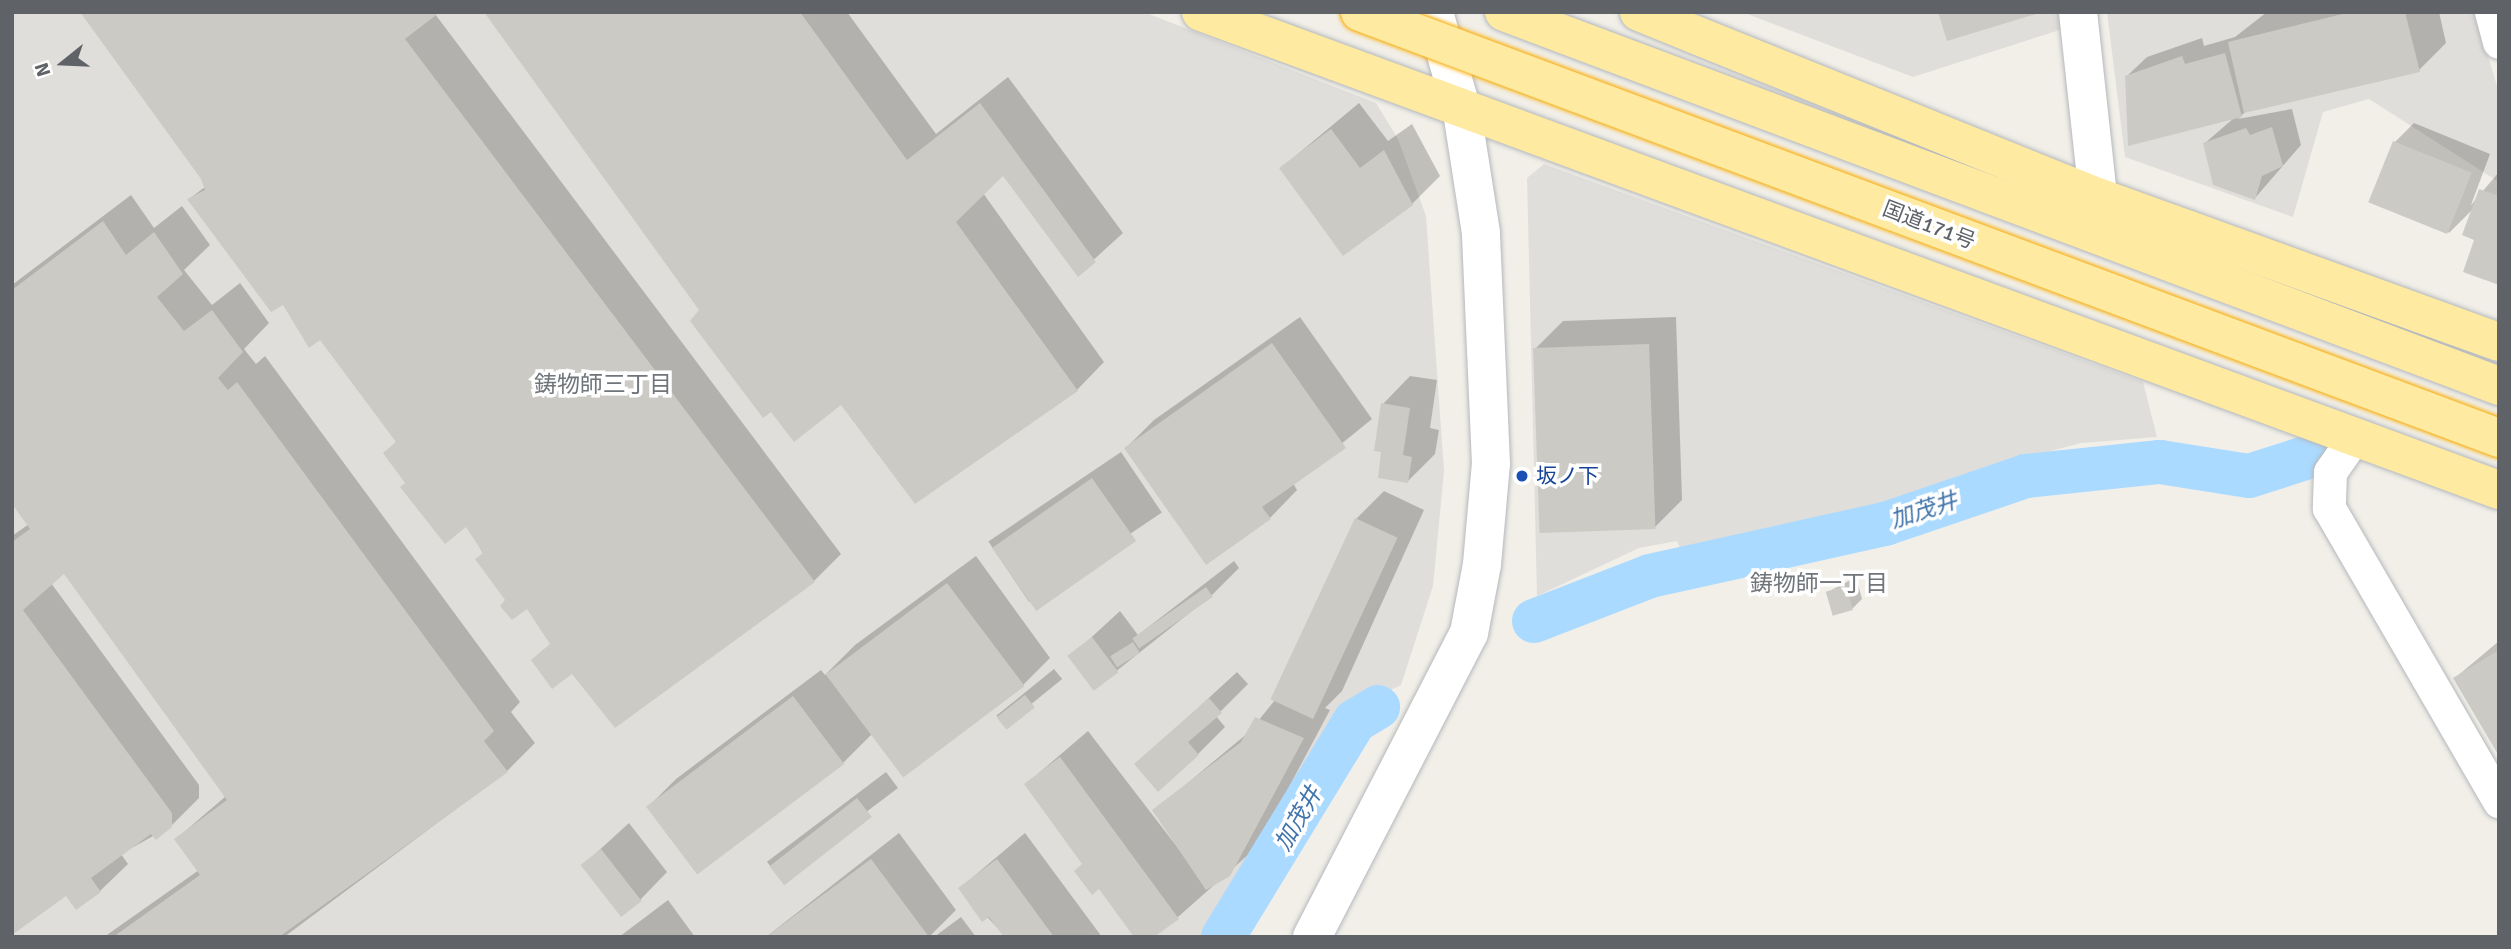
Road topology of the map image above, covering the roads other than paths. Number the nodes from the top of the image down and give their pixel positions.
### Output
1 (1201, 12) edge
2 (1360, 12) edge
3 (1434, 12) edge
4 (1504, 12) edge
5 (1639, 12) edge
6 (2078, 12) edge
7 (2491, 12) edge
8 (2499, 42) edge
9 (1462, 111) junction
10 (2098, 197) junction
11 (2499, 342) edge
12 (2499, 386) edge
13 (2499, 438) edge
14 (2353, 439) junction
15 (2499, 490) edge
16 (2499, 801) edge
17 (1312, 937) edge

1 - 9 highway
2 - 13 highway, 国道171号, bridge
3 - 9 street
4 - 12 highway
5 - 10 highway
6 - 10 street
7 - 8 street
9 - 14 highway
9 - 17 street
10 - 11 highway
14 - 15 highway
14 - 16 street

